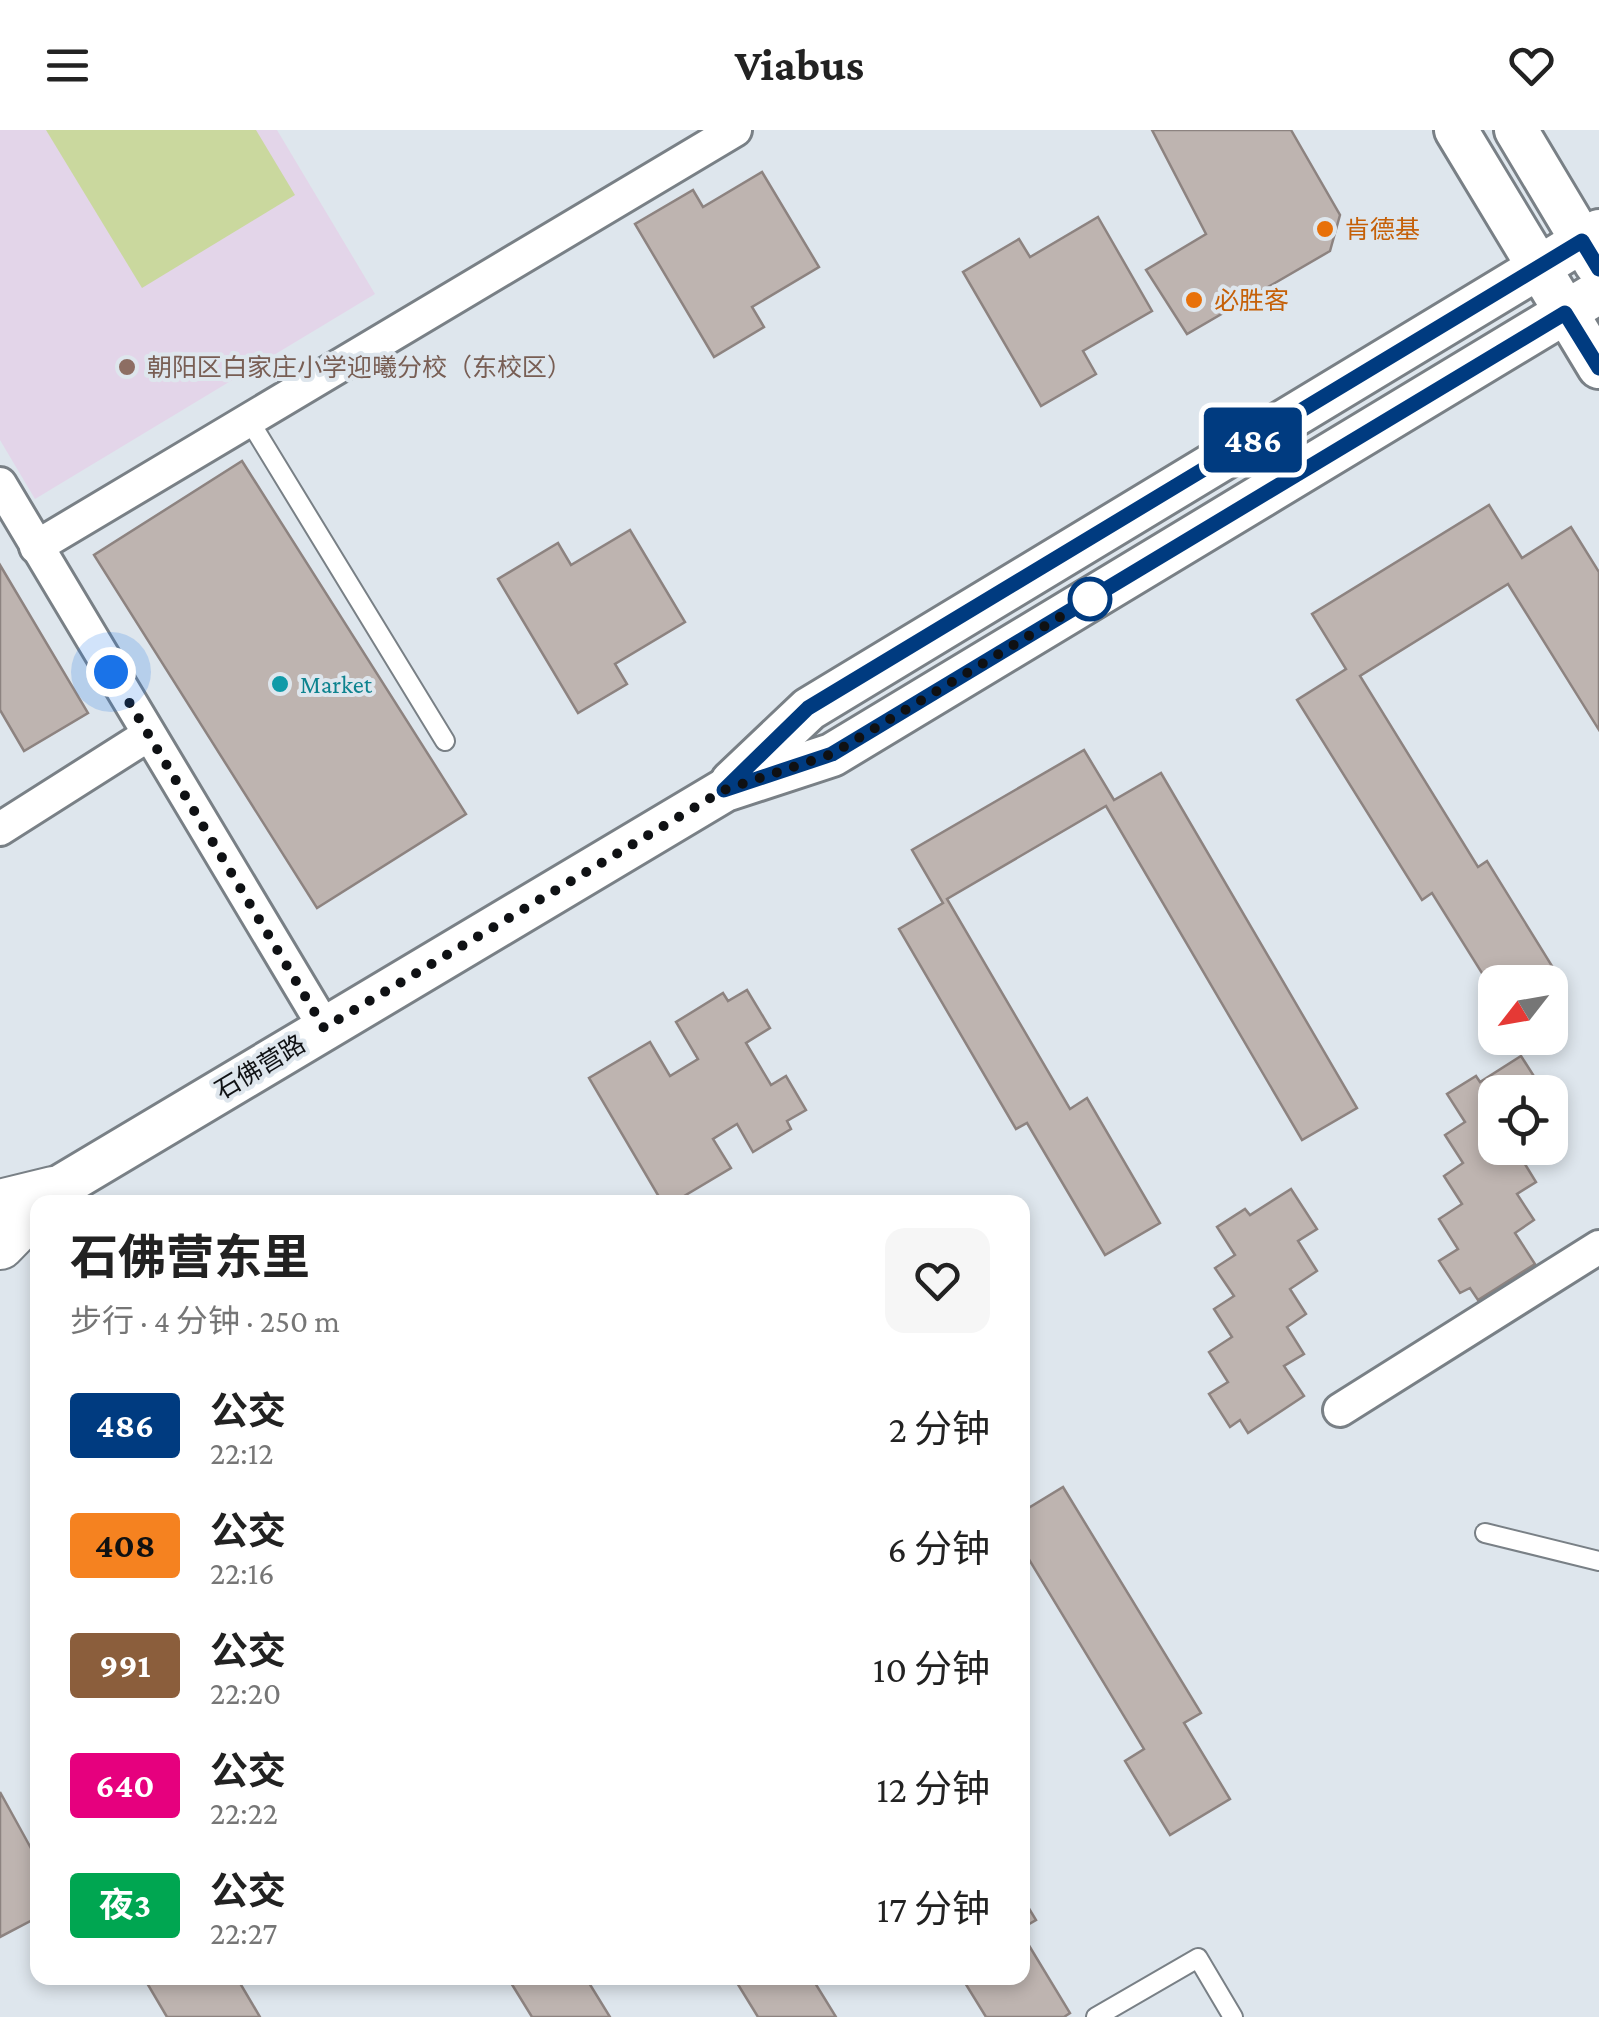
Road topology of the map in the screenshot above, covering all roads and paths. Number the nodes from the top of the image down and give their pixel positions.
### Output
1 (734, 130) edge
2 (1456, 130) edge
3 (1516, 130) edge
4 (1593, 247) edge
5 (1538, 268) junction
6 (1582, 302) edge
7 (1599, 368) edge
8 (249, 420) junction
9 (0, 484) edge
10 (36, 546) junction
11 (148, 735) junction
12 (445, 741) dead end
13 (724, 790) junction
14 (0, 829) edge
15 (324, 1028) junction
16 (52, 1195) edge
17 (30, 1201) edge
18 (0, 1204) edge
19 (30, 1214) edge
20 (0, 1245) edge
21 (1599, 1247) edge
22 (1340, 1410) dead end
23 (1486, 1533) dead end
24 (1599, 1561) edge
25 (1096, 2017) edge
26 (1234, 2017) edge

1 - 8 street
2 - 5 street
3 - 4 street
4 - 5 street, 石佛营路
5 - 6 street
5 - 13 street, 石佛营路
6 - 7 street
6 - 13 street, 石佛营路
8 - 10 street
8 - 12 lane
9 - 10 street
10 - 11 street
11 - 14 street
11 - 15 street
13 - 15 street, 石佛营路
15 - 16 street, 石佛营路
17 - 18 main road, 石佛营路
19 - 20 main road, 石佛营路
21 - 22 street
23 - 24 lane
25 - 26 lane

